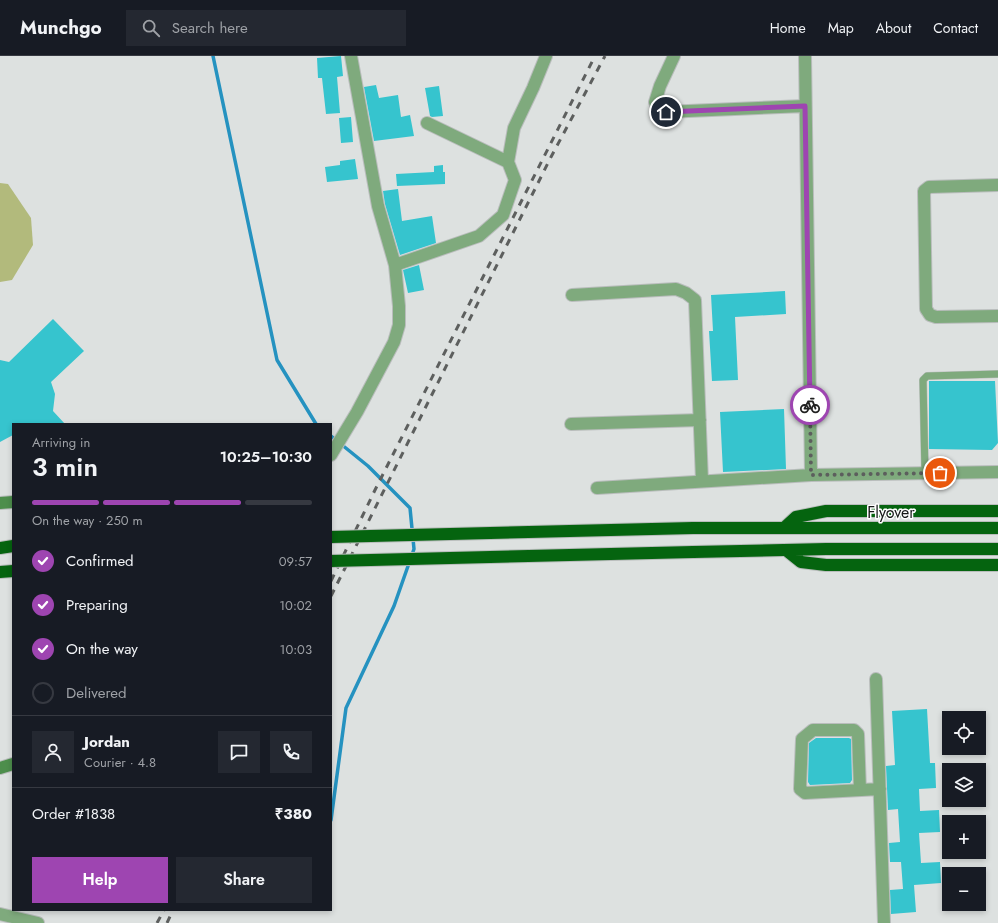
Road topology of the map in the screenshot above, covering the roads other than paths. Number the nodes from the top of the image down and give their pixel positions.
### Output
1 (351, 56) edge
2 (546, 56) edge
3 (674, 56) edge
4 (805, 56) edge
5 (805, 106) junction
6 (427, 123) dead end
7 (508, 162) junction
8 (998, 185) edge
9 (395, 265) junction
10 (572, 295) dead end
11 (998, 316) edge
12 (998, 374) edge
13 (700, 420) junction
14 (571, 424) dead end
15 (332, 453) edge
16 (998, 472) edge
17 (926, 473) junction
18 (811, 475) junction
19 (702, 482) junction
20 (597, 488) dead end
21 (12, 502) edge
22 (0, 503) edge
23 (998, 511) edge
24 (784, 528) junction
25 (998, 528) edge
26 (332, 537) edge
27 (12, 546) edge
28 (0, 548) edge
29 (998, 549) edge
30 (786, 550) junction
31 (332, 561) edge
32 (998, 565) edge
33 (12, 571) edge
34 (0, 572) edge
35 (876, 679) dead end
36 (12, 764) edge
37 (0, 768) edge
38 (880, 789) junction
39 (860, 790) junction
40 (0, 914) edge
41 (38, 923) edge
42 (884, 923) edge

1 - 9 street
2 - 7 street
3 - 5 street
4 - 5 street
5 - 18 street
6 - 7 street
7 - 9 street
8 - 11 street
9 - 15 street
10 - 13 street
12 - 17 lane
13 - 14 street
13 - 19 street
16 - 17 street
17 - 18 street
18 - 19 street
19 - 20 street
21 - 22 street
23 - 24 highway
24 - 25 highway, Flyover
24 - 26 highway, Flyover, bridge
27 - 28 highway
29 - 30 highway
30 - 31 highway, bridge
30 - 32 highway
33 - 34 highway
35 - 38 street
36 - 37 street
38 - 39 street
38 - 42 street
39 - 39 street
40 - 41 street

